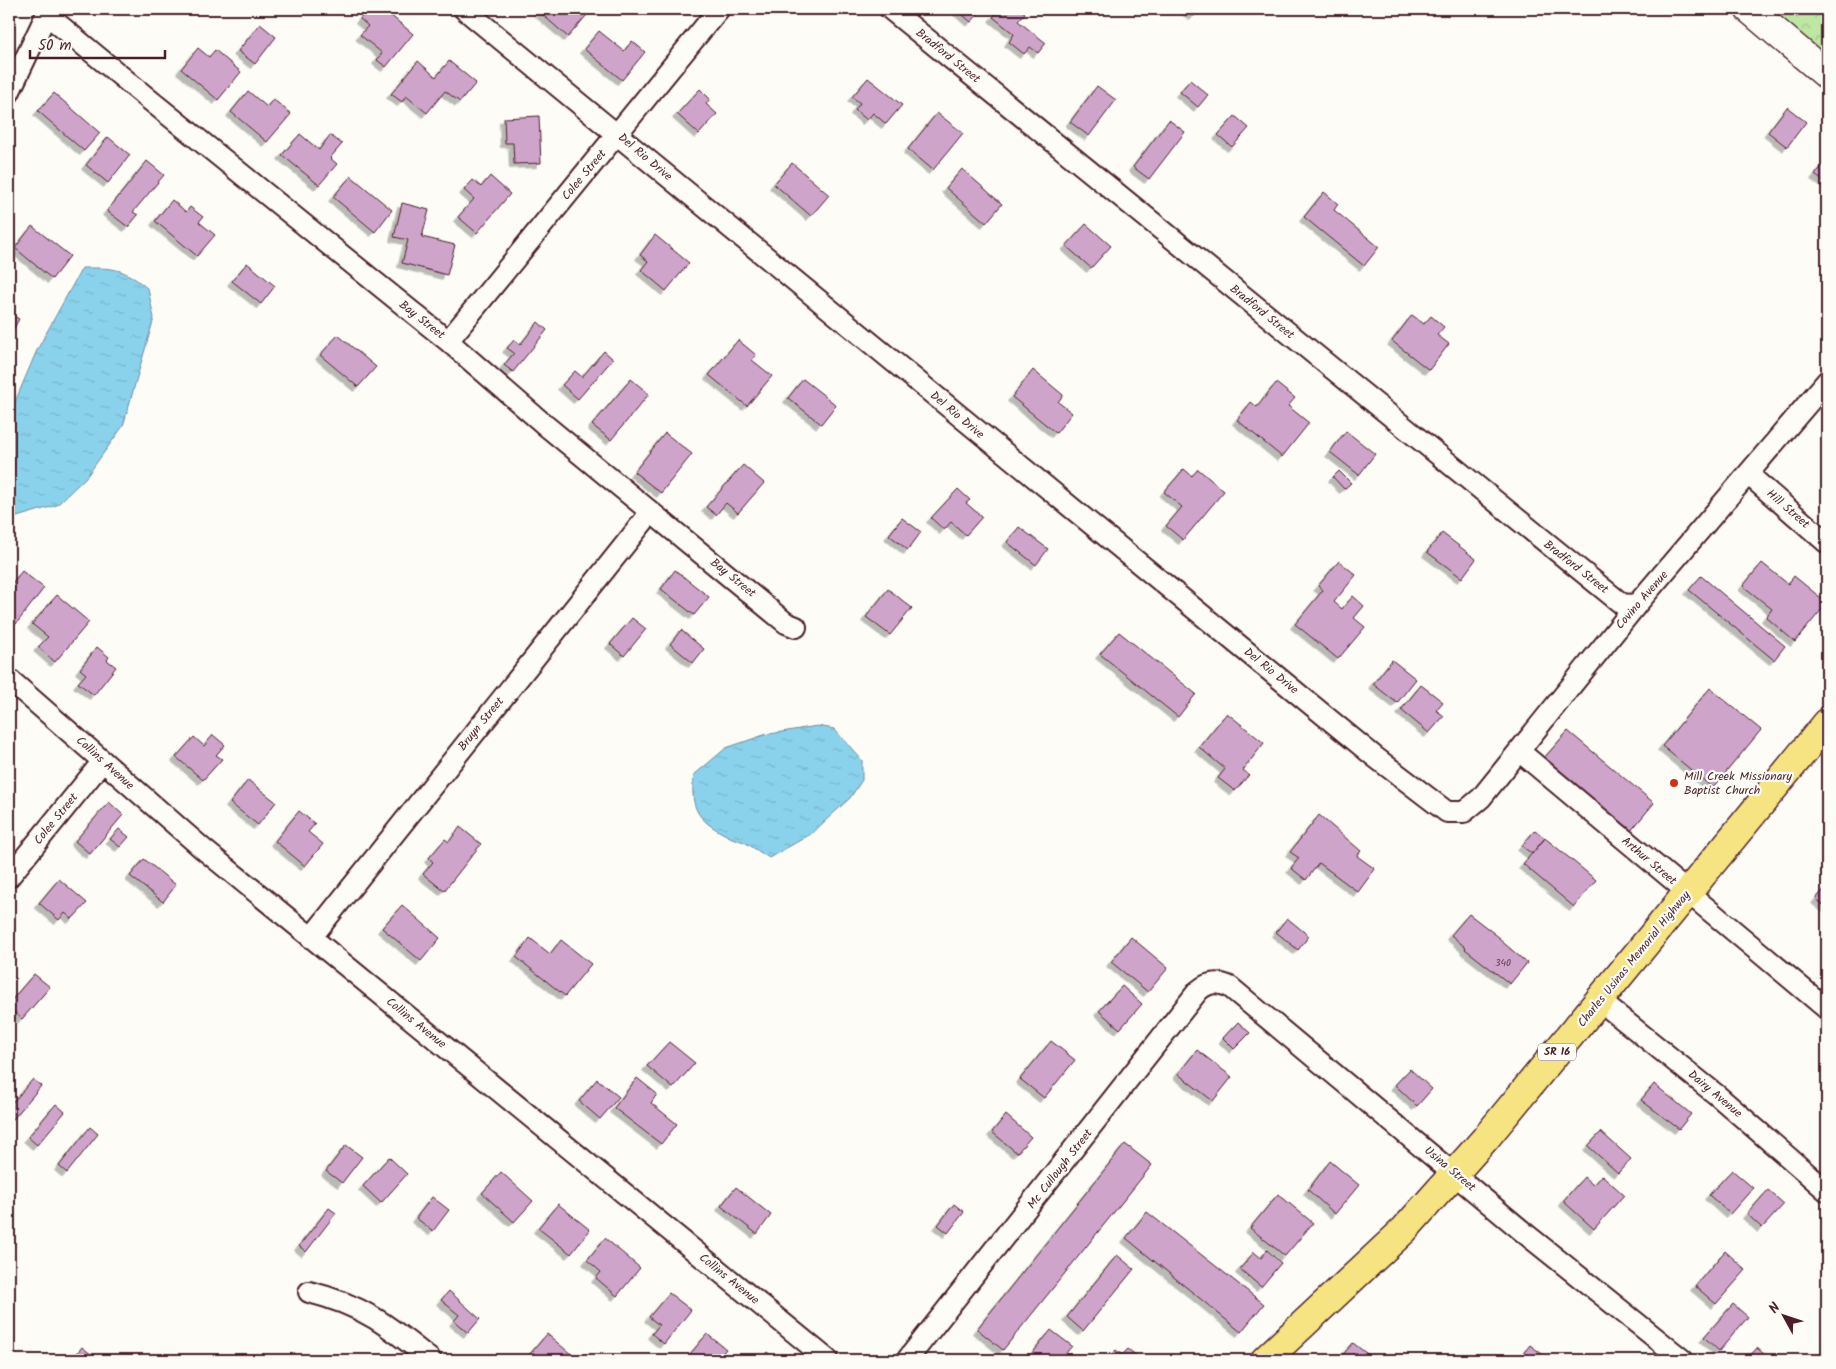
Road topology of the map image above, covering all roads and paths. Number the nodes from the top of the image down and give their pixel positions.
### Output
1 (464, 9) edge
2 (718, 9) edge
3 (890, 9) edge
4 (1749, 9) edge
5 (48, 11) edge
6 (1827, 74) edge
7 (9, 93) edge
8 (618, 134) junction
9 (448, 340) junction
10 (1827, 381) edge
11 (1748, 475) junction
12 (651, 512) junction
13 (1827, 543) edge
14 (1638, 603) junction
15 (796, 627) dead end
16 (9, 679) edge
17 (1827, 723) edge
18 (1519, 751) junction
19 (103, 761) junction
20 (1455, 814) joint
21 (9, 877) edge
22 (1688, 894) junction
23 (311, 938) junction
24 (1215, 982) joint
25 (1600, 1001) junction
26 (1827, 1009) edge
27 (1454, 1173) junction
28 (1827, 1192) edge
29 (309, 1292) dead end
30 (431, 1360) edge
31 (828, 1360) edge
32 (907, 1360) edge
33 (1265, 1360) edge
34 (1683, 1360) edge

1 - 8 street, Del Rio Drive
2 - 8 street, Colee Street
3 - 14 street, Bradford Street
4 - 6 street
5 - 7 street
5 - 9 street, Bay Street
8 - 9 street, Colee Street
8 - 20 street, Del Rio Drive
9 - 12 street, Bay Street
10 - 11 street, Covino Avenue
11 - 13 street, Hill Street
11 - 14 street, Covino Avenue
12 - 15 street, Bay Street
12 - 23 street, Bruyn Street
14 - 18 street, Covino Avenue
16 - 19 street, Collins Avenue
17 - 22 highway, Charles Usinas Memorial Highway / SR 16
18 - 20 street, Covino Avenue
18 - 22 street, Arthur Street
19 - 21 street, Colee Street
19 - 23 street, Collins Avenue
22 - 25 highway, Charles Usinas Memorial Highway / SR 16
22 - 26 street, Arthur Street
23 - 31 street, Collins Avenue
24 - 27 street, Usina Street
24 - 32 street, Mc Cullough Street
25 - 27 highway, Charles Usinas Memorial Highway / SR 16
25 - 28 street, Dairy Avenue
27 - 33 highway, Charles Usinas Memorial Highway / SR 16
27 - 34 street, Usina Street
29 - 30 street

